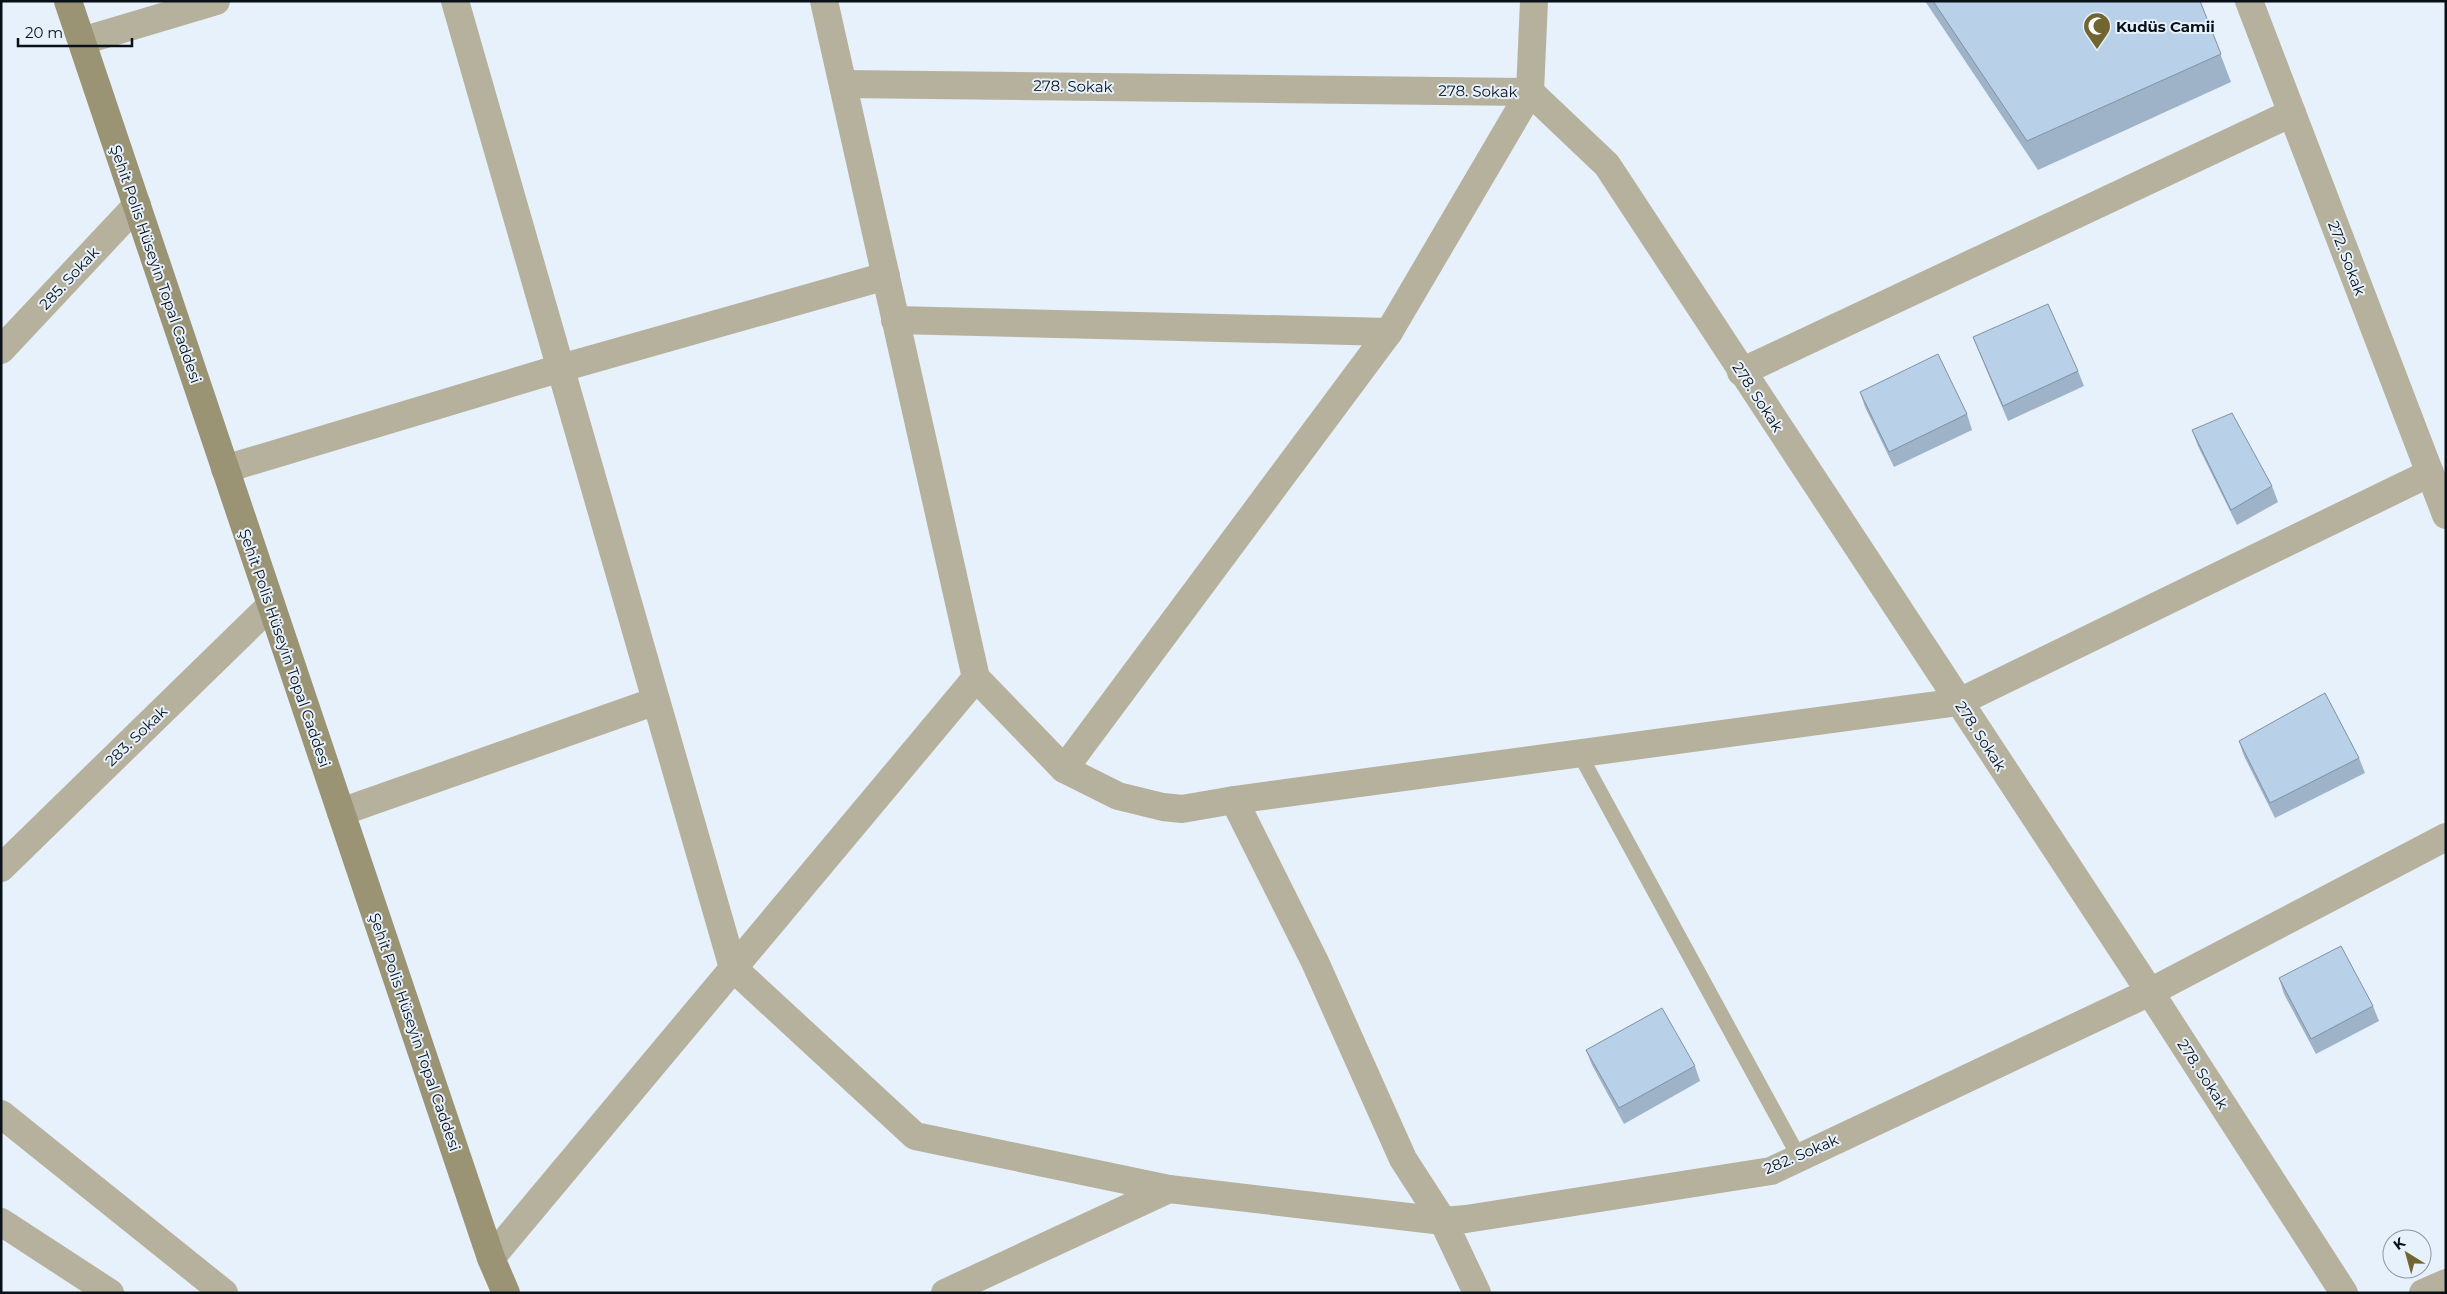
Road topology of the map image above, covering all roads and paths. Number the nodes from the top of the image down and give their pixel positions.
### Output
1 (68, 1) edge
2 (216, 1) edge
3 (455, 1) edge
4 (824, 1) edge
5 (1534, 1) edge
6 (2249, 1) edge
7 (82, 41) junction
8 (843, 84) junction
9 (1530, 92) junction
10 (2292, 113) junction
11 (137, 205) junction
12 (886, 276) junction
13 (896, 320) junction
14 (1389, 332) junction
15 (1, 350) edge
16 (561, 368) junction
17 (1742, 372) junction
18 (225, 469) junction
19 (2430, 473) junction
20 (2446, 515) edge
21 (271, 605) junction
22 (976, 678) junction
23 (656, 702) junction
24 (1959, 702) junction
25 (1579, 753) junction
26 (1064, 769) junction
27 (1234, 800) junction
28 (341, 812) junction
29 (2446, 836) edge
30 (1, 868) edge
31 (733, 968) junction
32 (2150, 992) junction
33 (1, 1114) edge
34 (1799, 1157) junction
35 (1169, 1189) junction
36 (1444, 1220) junction
37 (1, 1222) edge
38 (491, 1258) junction
39 (2446, 1283) edge
40 (110, 1293) edge
41 (224, 1293) edge
42 (506, 1293) edge
43 (945, 1293) edge
44 (1477, 1293) edge
45 (2344, 1293) edge
46 (2423, 1293) edge

1 - 7 main road, Şehit Polis Hüseyin Topal Caddesi
2 - 7 street
3 - 16 street
4 - 8 street
5 - 9 street
6 - 10 street, 272. Sokak
7 - 11 main road, Şehit Polis Hüseyin Topal Caddesi
8 - 9 street, 278. Sokak
8 - 12 street
9 - 14 street
9 - 17 street, 278. Sokak
10 - 17 street
10 - 19 street, 272. Sokak
11 - 15 street, 285. Sokak
11 - 18 main road, Şehit Polis Hüseyin Topal Caddesi
12 - 13 street
12 - 16 street
13 - 14 street
13 - 22 street
14 - 26 street
16 - 18 street
16 - 23 street
17 - 24 street, 278. Sokak
18 - 21 main road, Şehit Polis Hüseyin Topal Caddesi
19 - 20 street, 272. Sokak
19 - 24 street
21 - 28 main road, Şehit Polis Hüseyin Topal Caddesi
21 - 30 street, 283. Sokak
22 - 26 street
22 - 31 street
23 - 28 street
23 - 31 street
24 - 25 street
24 - 32 street, 278. Sokak
25 - 27 street
25 - 34 lane
26 - 27 street
27 - 36 street
28 - 38 main road, Şehit Polis Hüseyin Topal Caddesi
29 - 32 street, 282. Sokak
31 - 35 street, 282. Sokak
31 - 38 street
32 - 34 street, 282. Sokak
32 - 45 street, 278. Sokak
33 - 41 street
34 - 36 street, 282. Sokak
35 - 36 street, 282. Sokak
35 - 43 street
36 - 44 street
37 - 40 street
38 - 42 main road, Şehit Polis Hüseyin Topal Caddesi
39 - 46 street

